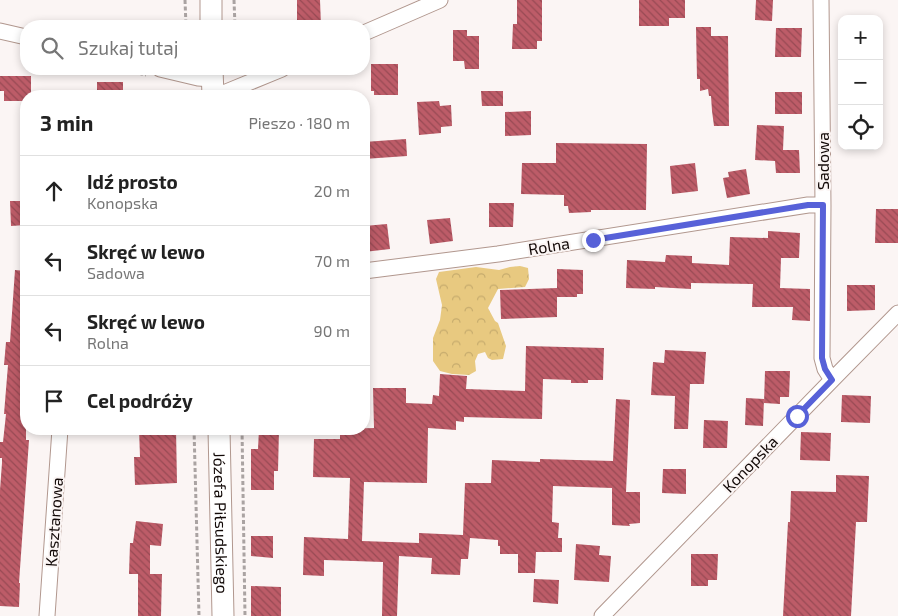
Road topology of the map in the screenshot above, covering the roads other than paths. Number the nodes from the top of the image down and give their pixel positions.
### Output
1 (211, 0) edge
2 (440, 0) edge
3 (821, 0) edge
4 (211, 20) edge
5 (370, 30) edge
6 (0, 31) edge
7 (20, 36) edge
8 (185, 75) edge
9 (267, 75) edge
10 (212, 84) edge
11 (231, 90) edge
12 (823, 205) junction
13 (370, 270) edge
14 (898, 313) edge
15 (832, 380) junction
16 (60, 435) edge
17 (219, 435) edge
18 (47, 616) edge
19 (223, 616) edge
20 (602, 616) edge

1 - 4 main road
2 - 5 street
3 - 12 street, Sadowa
6 - 7 street
8 - 10 street
9 - 11 street
12 - 13 street, Rolna
12 - 15 street, Sadowa
14 - 15 street, Konopska
15 - 20 street, Konopska
16 - 18 street, Kasztanowa
17 - 19 main road, Józefa Piłsudskiego

